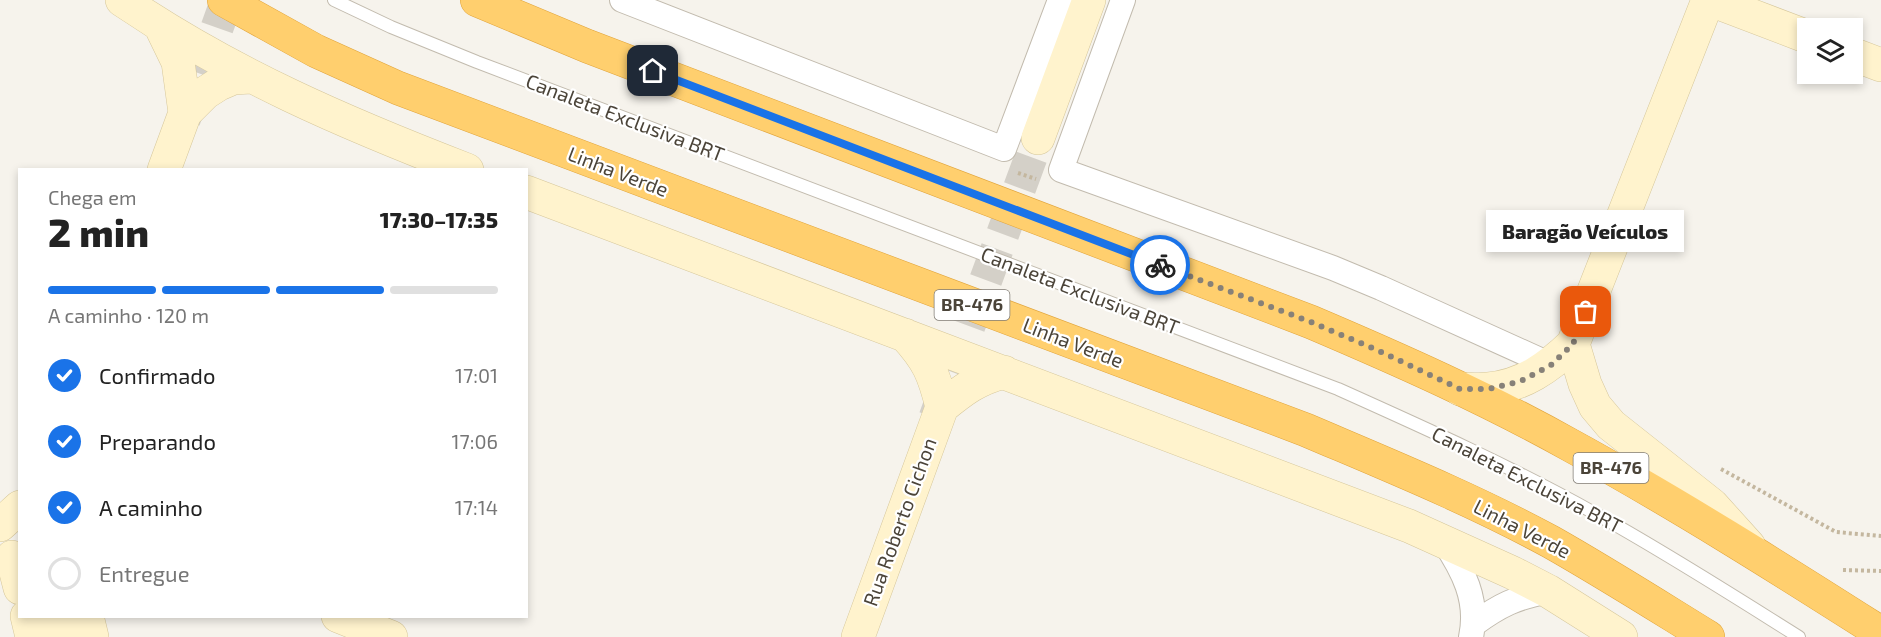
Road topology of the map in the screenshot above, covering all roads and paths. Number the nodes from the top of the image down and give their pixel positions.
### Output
1 (122, 0) edge
2 (224, 0) edge
3 (334, 0) edge
4 (477, 0) edge
5 (622, 0) edge
6 (1060, 0) edge
7 (1089, 0) edge
8 (1123, 0) edge
9 (1710, 0) edge
10 (161, 27) junction
11 (1797, 33) edge
12 (1863, 58) edge
13 (1881, 65) edge
14 (251, 77) junction
15 (185, 113) junction
16 (1038, 138) tunnel mouth
17 (165, 168) edge
18 (462, 168) edge
19 (528, 193) edge
20 (904, 335) junction
21 (1562, 355) junction
22 (1004, 372) junction
23 (1460, 389) junction
24 (942, 407) junction
25 (1715, 466) dead end
26 (18, 513) edge
27 (1881, 536) edge
28 (1443, 540) junction
29 (8, 542) edge
30 (1757, 555) junction
31 (18, 580) edge
32 (1548, 591) junction
33 (27, 618) edge
34 (60, 618) edge
35 (87, 618) edge
36 (343, 618) edge
37 (1472, 631) edge
38 (1881, 633) edge
39 (32, 637) edge
40 (65, 637) edge
41 (92, 637) edge
42 (391, 637) edge
43 (858, 637) edge
44 (1621, 637) edge
45 (1708, 637) edge
46 (1799, 637) edge

1 - 10 street
2 - 45 highway, Linha Verde / BR-476
3 - 46 lane, Canaleta Exclusiva BRT
4 - 23 highway, BR-476
5 - 6 street
7 - 16 street
8 - 21 street
9 - 11 street
9 - 21 street
10 - 14 street
10 - 15 street
12 - 13 street
14 - 15 street
14 - 18 street
15 - 17 street
19 - 20 street
20 - 22 street
20 - 24 street
21 - 23 street
21 - 30 street
22 - 24 street
22 - 28 street
23 - 30 highway, BR-476
24 - 43 street, Rua Roberto Cichon
25 - 27 path
26 - 29 street
28 - 32 street
28 - 37 street
29 - 31 street
30 - 38 highway, BR-476
32 - 37 street
32 - 44 street
33 - 39 street
34 - 40 street
35 - 41 street
36 - 42 street

